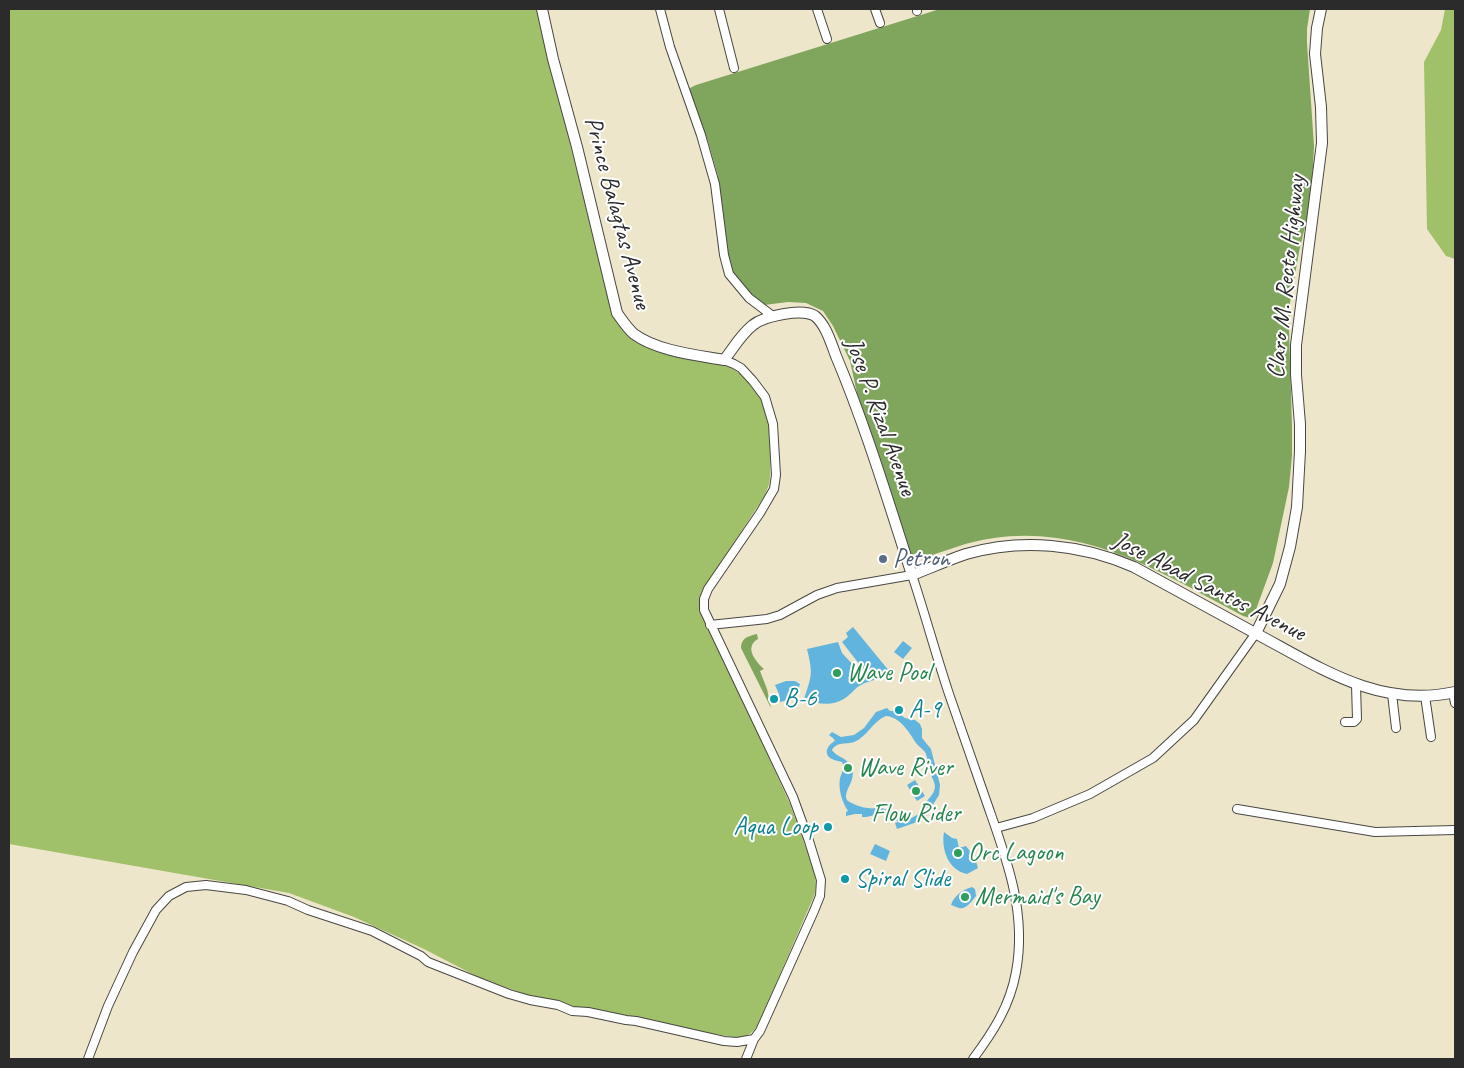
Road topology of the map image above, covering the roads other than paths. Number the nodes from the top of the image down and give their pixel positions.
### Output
1 (542, 9) edge
2 (660, 9) edge
3 (719, 9) edge
4 (817, 9) edge
5 (875, 9) edge
6 (1321, 9) edge
7 (880, 22) dead end
8 (826, 39) dead end
9 (734, 68) dead end
10 (774, 317) junction
11 (724, 360) junction
12 (912, 575) junction
13 (710, 625) junction
14 (1256, 633) junction
15 (1356, 684) junction
16 (1392, 694) junction
17 (1425, 696) junction
18 (1454, 696) edge
19 (1345, 722) dead end
20 (1396, 728) dead end
21 (1430, 737) dead end
22 (1237, 809) dead end
23 (996, 828) junction
24 (1455, 830) edge
25 (754, 1039) junction
26 (88, 1059) edge
27 (746, 1059) edge
28 (973, 1059) edge

1 - 11 main road, Prince Balagtas Avenue
2 - 10 street
3 - 9 street
4 - 8 street
5 - 7 street
6 - 14 main road, Claro M. Recto Highway
10 - 11 main road, Jose P. Rizal Avenue
10 - 12 main road, Jose P. Rizal Avenue
11 - 13 street
12 - 13 street
12 - 14 main road, Jose Abad Santos Avenue
12 - 23 street
13 - 25 street
14 - 15 main road, Jose Abad Santos Avenue
14 - 23 street
15 - 16 main road, Jose Abad Santos Avenue
15 - 19 street
16 - 17 main road, Jose Abad Santos Avenue
16 - 20 street
17 - 18 main road, Jose Abad Santos Avenue
17 - 21 street
22 - 24 street
23 - 28 street
25 - 26 street
25 - 27 street

